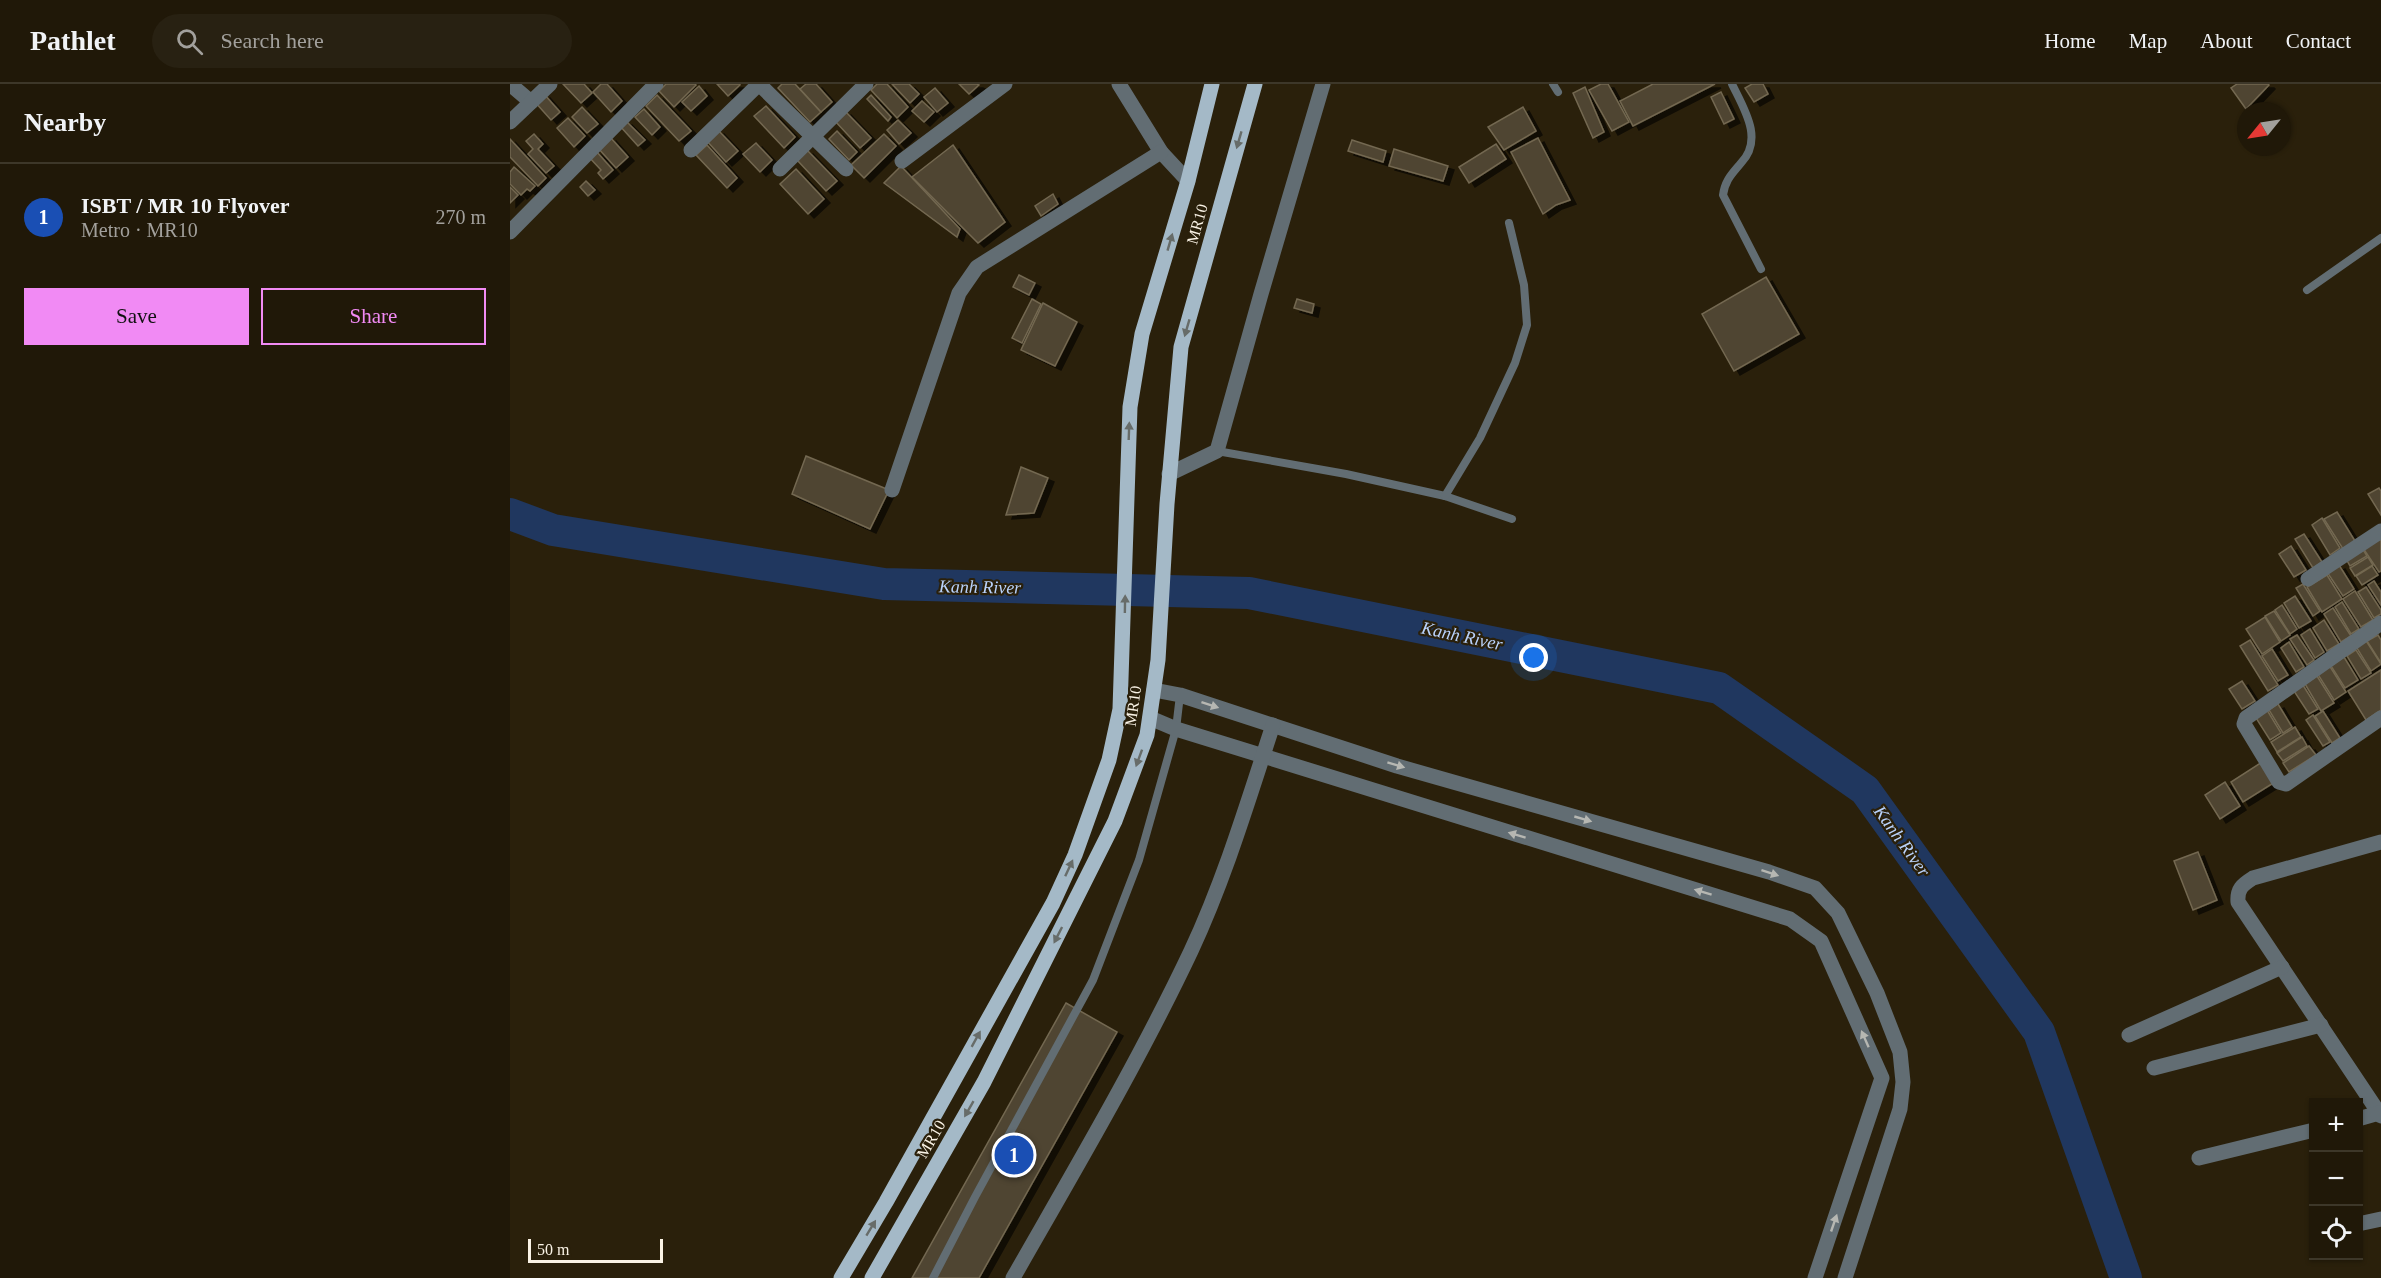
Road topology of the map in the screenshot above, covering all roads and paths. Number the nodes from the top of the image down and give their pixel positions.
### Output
1 (510, 84) edge
2 (550, 84) edge
3 (656, 84) edge
4 (759, 84) edge
5 (866, 84) edge
6 (1005, 84) edge
7 (1119, 84) edge
8 (1212, 84) edge
9 (1255, 84) edge
10 (1323, 84) edge
11 (1552, 84) edge
12 (1732, 84) edge
13 (1558, 92) dead end
14 (531, 102) junction
15 (510, 122) edge
16 (812, 135) junction
17 (691, 150) dead end
18 (1161, 152) junction
19 (902, 161) dead end
20 (780, 169) dead end
21 (846, 169) dead end
22 (1188, 180) junction
23 (1509, 224) dead end
24 (510, 232) edge
25 (2381, 238) edge
26 (1761, 269) dead end
27 (2307, 290) dead end
28 (1217, 451) junction
29 (1169, 474) junction
30 (892, 490) dead end
31 (1446, 496) junction
32 (1512, 519) dead end
33 (2381, 531) edge
34 (2308, 579) dead end
35 (2381, 622) edge
36 (1154, 690) junction
37 (1180, 695) junction
38 (1150, 718) junction
39 (2381, 718) edge
40 (1273, 725) junction
41 (1176, 729) junction
42 (1263, 756) junction
43 (2381, 842) edge
44 (2282, 967) junction
45 (2321, 1025) junction
46 (2128, 1035) dead end
47 (2154, 1068) dead end
48 (2380, 1115) edge
49 (2363, 1118) edge
50 (2309, 1131) edge
51 (2199, 1158) dead end
52 (2381, 1219) edge
53 (2363, 1223) edge
54 (841, 1278) edge
55 (872, 1278) edge
56 (933, 1278) edge
57 (1013, 1278) edge
58 (1815, 1278) edge
59 (1845, 1278) edge

1 - 14 street
2 - 14 street
3 - 24 street
4 - 16 street
4 - 17 street
5 - 16 street
6 - 19 street
7 - 18 street
8 - 22 main road, MR10
9 -> 29 main road, MR10
10 - 28 street
11 - 13 lane
12 - 26 lane
14 - 15 street
16 - 20 street
16 - 21 street
18 - 22 street
18 - 30 street
54 -> 22 main road, MR10
23 - 31 lane
25 - 27 lane
28 - 29 street
28 - 31 lane
29 - 36 main road, MR10
31 - 32 lane
33 - 34 street
35 - 39 street
36 - 37 street
36 - 38 main road, MR10
37 -> 40 street
37 - 41 lane
38 - 41 street
38 -> 55 main road, MR10
40 - 42 street
40 -> 59 street
41 - 42 street
41 - 56 lane
42 - 57 street
58 -> 42 street
43 - 44 street
44 - 45 street
44 - 46 street
45 - 47 street
45 - 48 street
48 - 49 street
50 - 51 street
52 - 53 street

